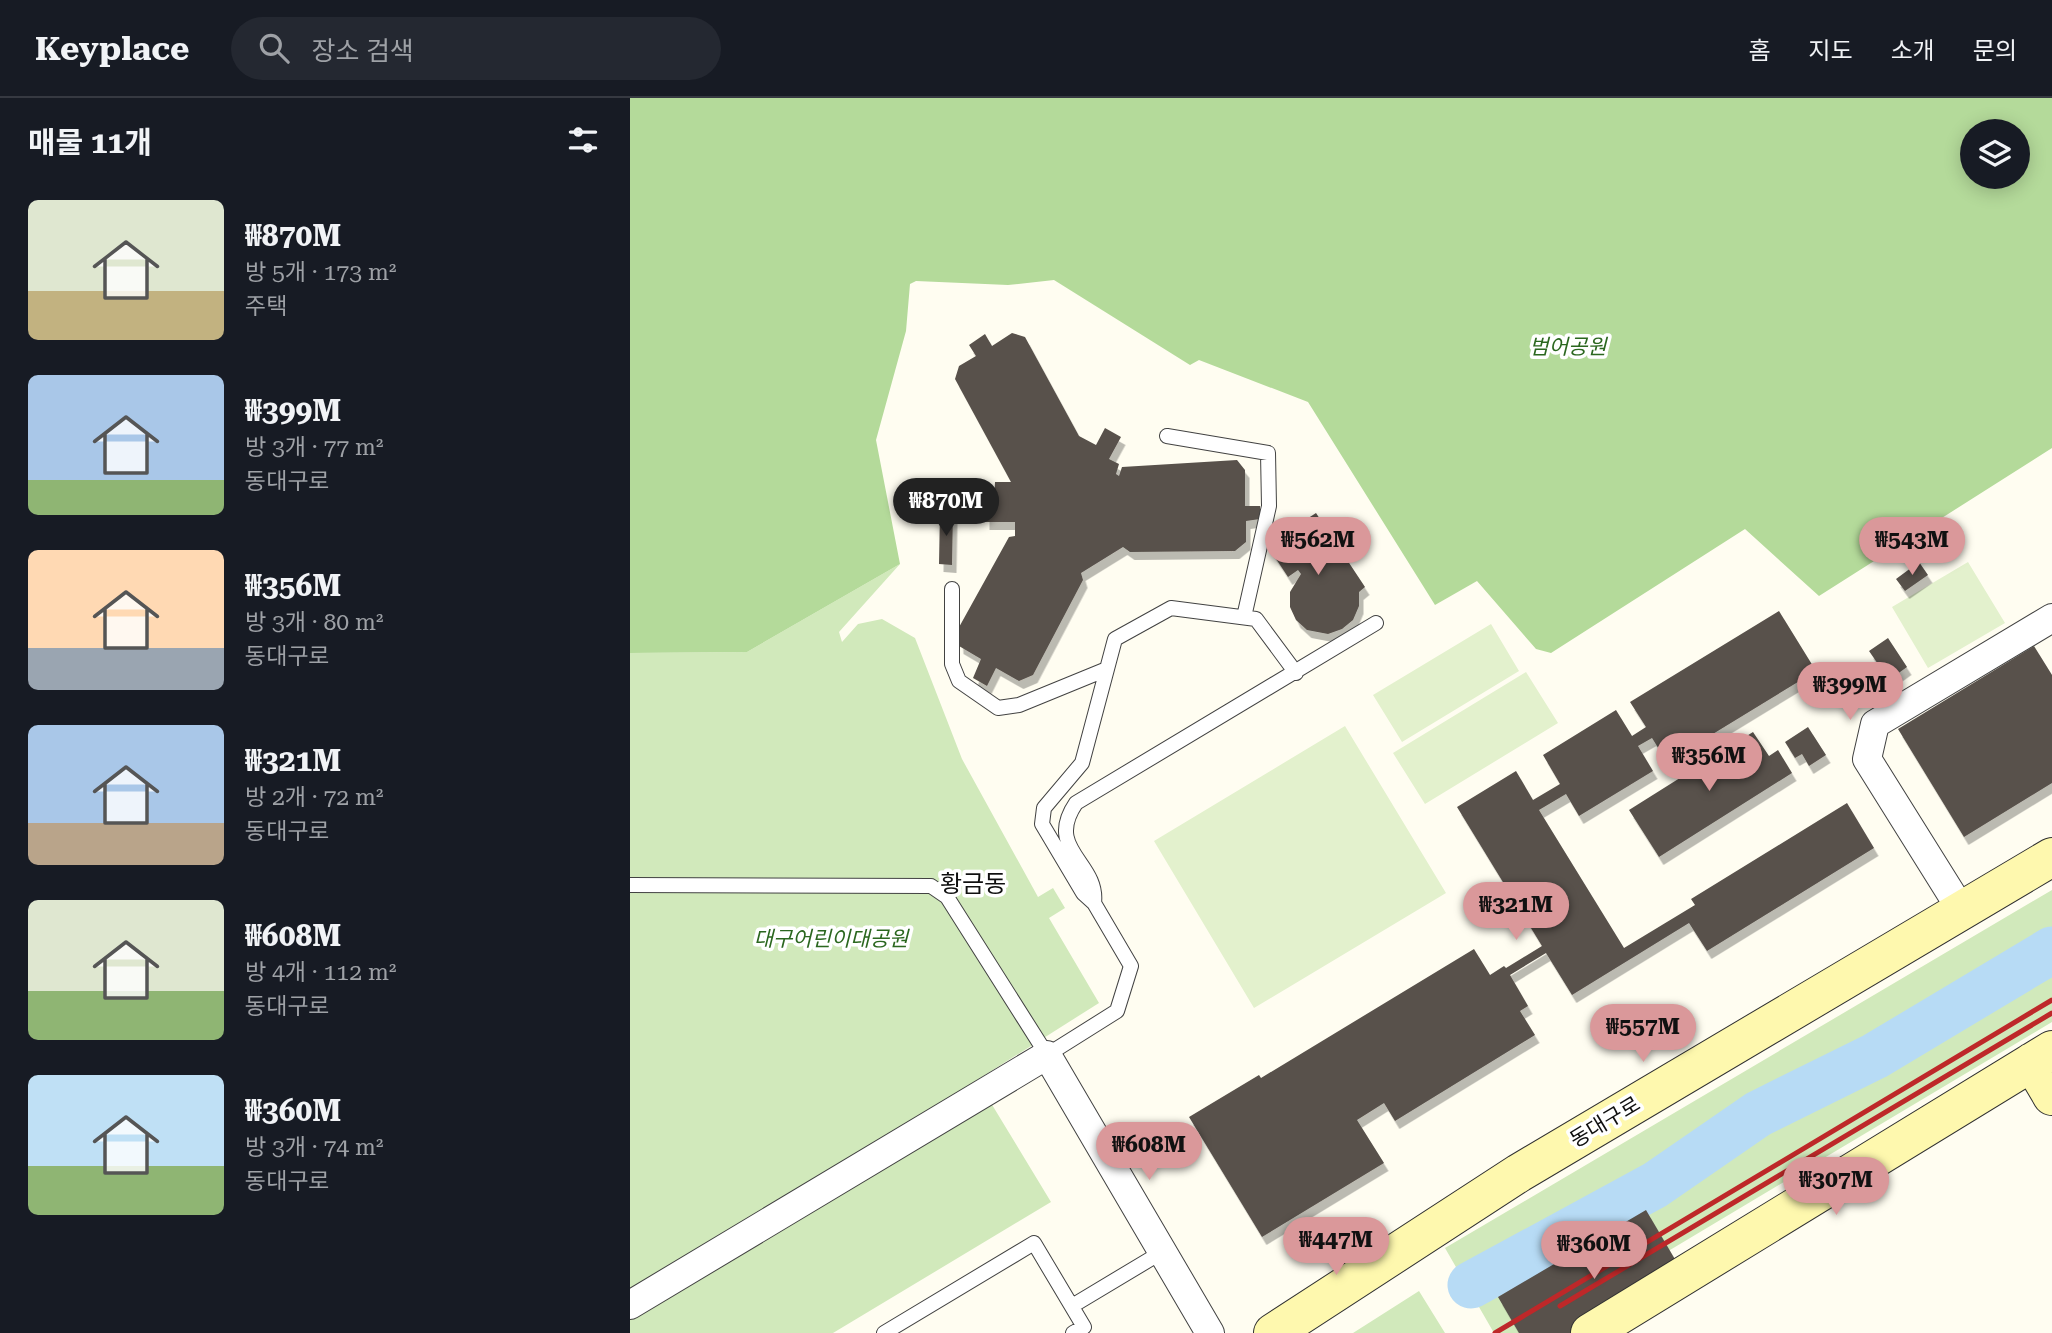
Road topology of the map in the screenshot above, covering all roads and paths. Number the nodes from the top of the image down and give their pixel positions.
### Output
1 (1167, 436) dead end
2 (951, 589) dead end
3 (1244, 617) junction
4 (2052, 618) edge
5 (1376, 624) dead end
6 (1107, 669) junction
7 (1296, 673) junction
8 (2052, 857) edge
9 (630, 885) edge
10 (1094, 903) junction
11 (1962, 911) junction
12 (1047, 1055) junction
13 (2042, 1056) edge
14 (2052, 1096) edge
15 (1161, 1252) junction
16 (1391, 1254) junction
17 (630, 1305) edge
18 (1072, 1306) junction
19 (884, 1333) edge
20 (1073, 1333) edge
21 (1209, 1333) edge
22 (1273, 1333) edge
23 (1315, 1333) edge
24 (1590, 1333) edge

1 - 3 lane
2 - 6 lane
3 - 6 lane
3 - 7 lane
4 - 11 street
5 - 7 lane
6 - 10 lane
7 - 10 lane
8 - 11 main road, 동대구로
9 - 12 lane
10 - 12 lane
11 - 16 main road, 동대구로
12 - 15 street
12 - 17 street
13 - 14 main road
13 - 24 main road
15 - 18 lane
15 - 21 street
16 - 22 main road, 동대구로
16 - 23 main road
18 - 19 lane
18 - 20 lane

